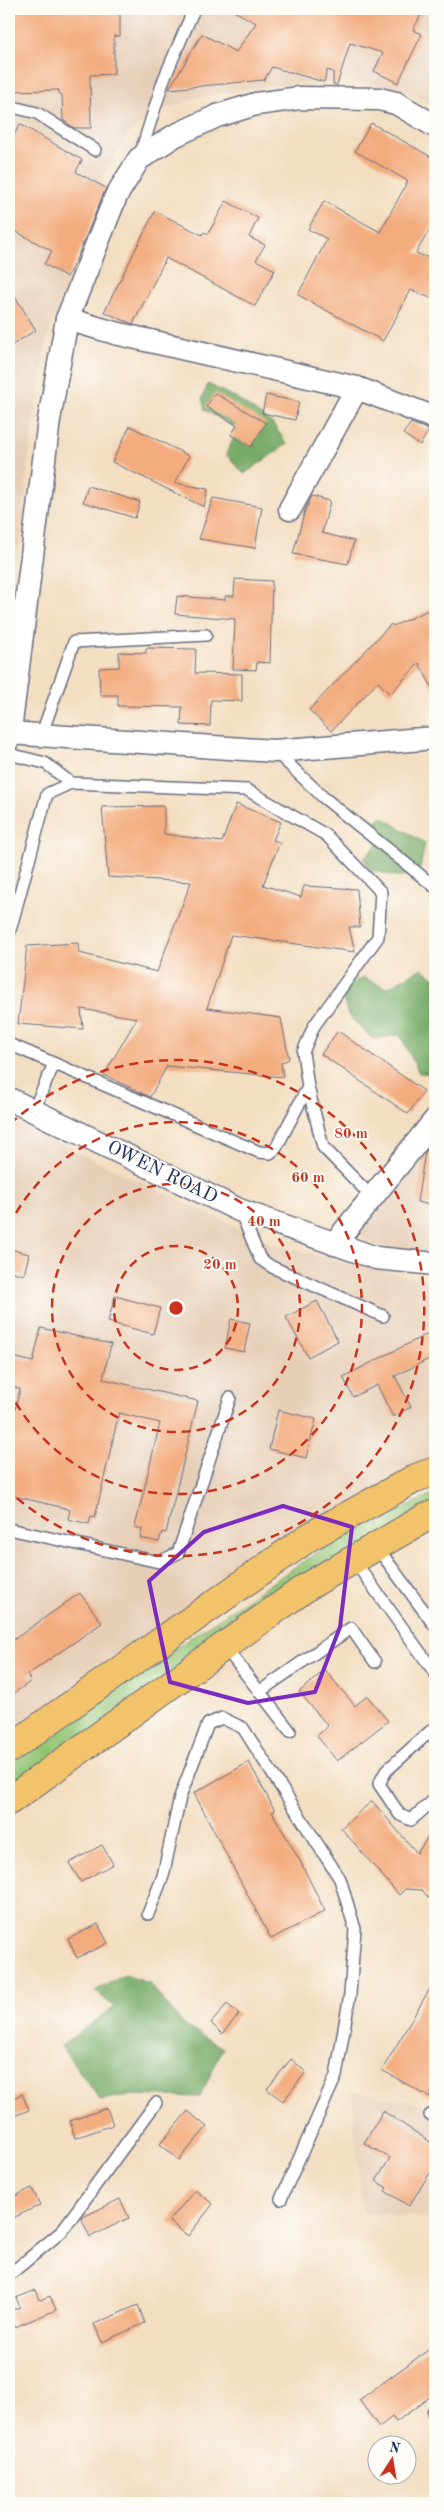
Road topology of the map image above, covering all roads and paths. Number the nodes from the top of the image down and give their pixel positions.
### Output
1 (194, 9) edge
2 (9, 106) edge
3 (435, 126) edge
4 (95, 150) dead end
5 (139, 159) junction
6 (66, 319) junction
7 (357, 388) junction
8 (435, 418) edge
9 (290, 509) dead end
10 (9, 601) edge
11 (206, 635) dead end
12 (20, 648) junction
13 (9, 733) edge
14 (40, 736) junction
15 (435, 738) edge
16 (9, 739) edge
17 (274, 751) junction
18 (9, 754) edge
19 (71, 783) junction
20 (435, 887) edge
21 (9, 934) edge
22 (9, 1044) edge
23 (54, 1064) junction
24 (308, 1087) junction
25 (9, 1099) edge
26 (33, 1111) junction
27 (435, 1120) edge
28 (372, 1197) junction
29 (239, 1210) junction
30 (334, 1244) junction
31 (435, 1264) edge
32 (383, 1316) dead end
33 (230, 1398) dead end
34 (435, 1471) edge
35 (435, 1514) edge
36 (9, 1529) edge
37 (376, 1546) junction
38 (282, 1556) junction
39 (353, 1559) junction
40 (308, 1586) junction
41 (435, 1626) edge
42 (224, 1646) junction
43 (375, 1662) dead end
44 (435, 1673) edge
45 (259, 1692) junction
46 (435, 1728) edge
47 (290, 1731) dead end
48 (9, 1749) edge
49 (435, 1799) edge
50 (9, 1802) edge
51 (148, 1914) dead end
52 (156, 2103) dead end
53 (281, 2198) dead end
54 (9, 2275) edge

1 - 5 lane
2 - 4 lane
3 - 5 street
5 - 6 street
6 - 7 street
6 - 12 street
7 - 8 street
7 - 9 street
10 - 12 lane
11 - 14 lane
12 - 13 street
13 - 14 street
13 - 16 street
14 - 17 street
15 - 17 street
17 - 20 lane
18 - 19 lane
19 - 21 lane
19 - 24 lane
22 - 23 lane
23 - 24 lane
23 - 26 lane
24 - 28 lane
25 - 26 street, OWEN ROAD
26 - 29 street, OWEN ROAD
27 - 28 street
28 - 30 street
29 - 30 street, OWEN ROAD
29 - 32 lane
30 - 31 street, OWEN ROAD
33 - 36 lane
34 - 38 main road
35 - 37 main road
37 - 39 main road
37 - 41 lane
38 - 40 main road
38 - 48 main road
39 - 40 main road
39 - 44 lane
40 - 42 main road
42 - 45 lane
42 - 50 main road
43 - 45 lane
45 - 47 lane
46 - 49 lane
51 - 53 lane
52 - 54 lane

